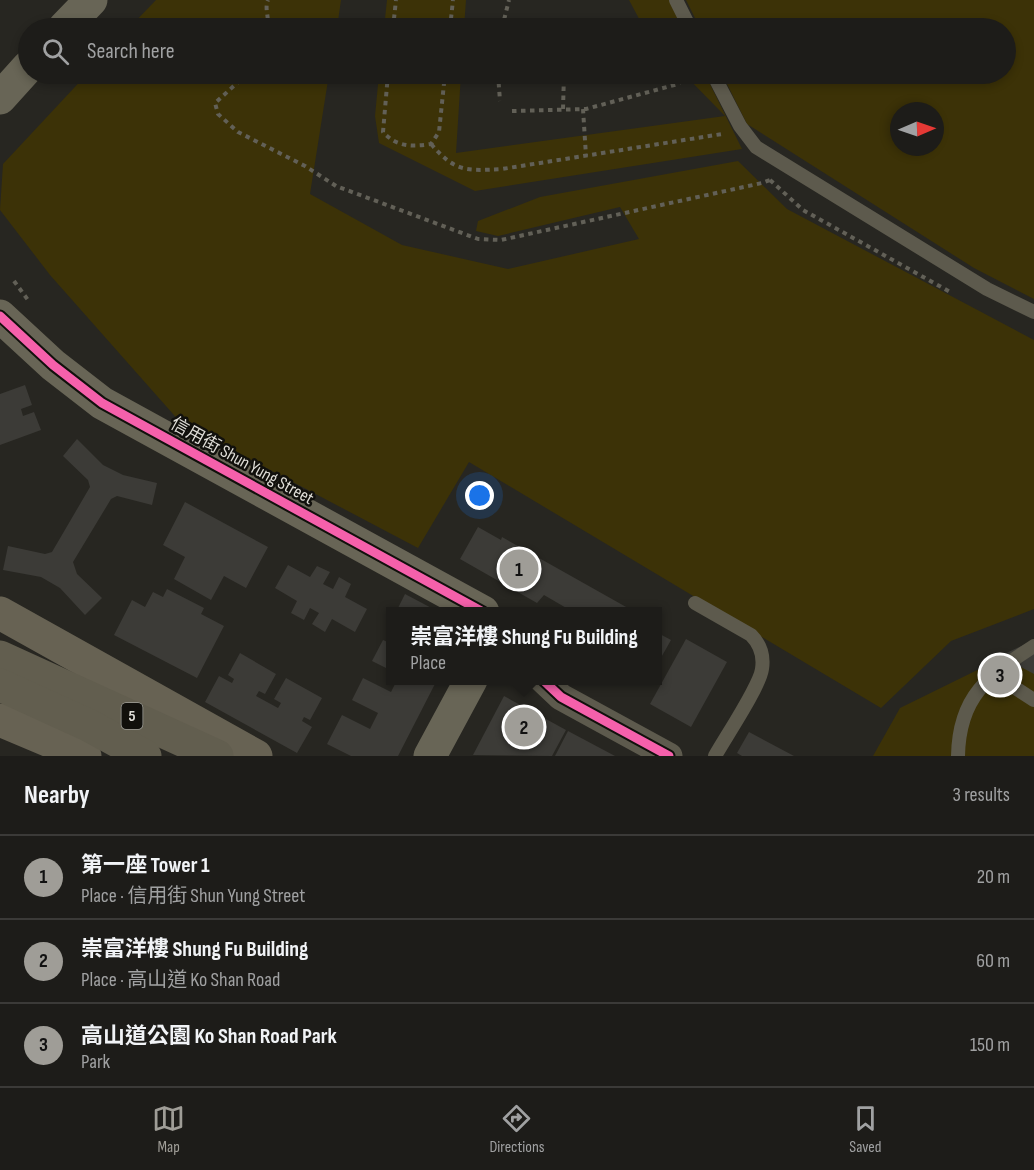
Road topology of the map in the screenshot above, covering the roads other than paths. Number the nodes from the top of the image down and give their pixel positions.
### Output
1 (91, 0) edge
2 (676, 0) edge
3 (74, 18) edge
4 (685, 18) edge
5 (18, 79) edge
6 (718, 84) edge
7 (0, 98) edge
8 (1034, 312) edge
9 (0, 316) edge
10 (695, 603) dead end
11 (474, 607) edge
12 (0, 613) edge
13 (1034, 646) edge
14 (0, 657) edge
15 (992, 673) junction
16 (0, 685) edge
17 (469, 685) edge
18 (548, 685) edge
19 (41, 690) junction
20 (1034, 700) edge
21 (0, 720) edge
22 (79, 755) edge
23 (145, 756) edge
24 (217, 756) edge
25 (256, 756) edge
26 (430, 756) edge
27 (669, 756) edge
28 (715, 756) edge
29 (958, 756) edge

1 - 3 street
2 - 4 lane
5 - 7 street
6 - 8 lane
9 - 11 street, 信用街 Shun Yung Street
10 - 28 lane
12 - 25 main road
13 - 15 lane
14 - 19 highway, 5
15 - 20 lane
15 - 29 lane
16 - 19 highway, 5
17 - 26 street
18 - 27 street
19 - 23 highway, 5
19 - 24 highway, 5
21 - 22 main road

